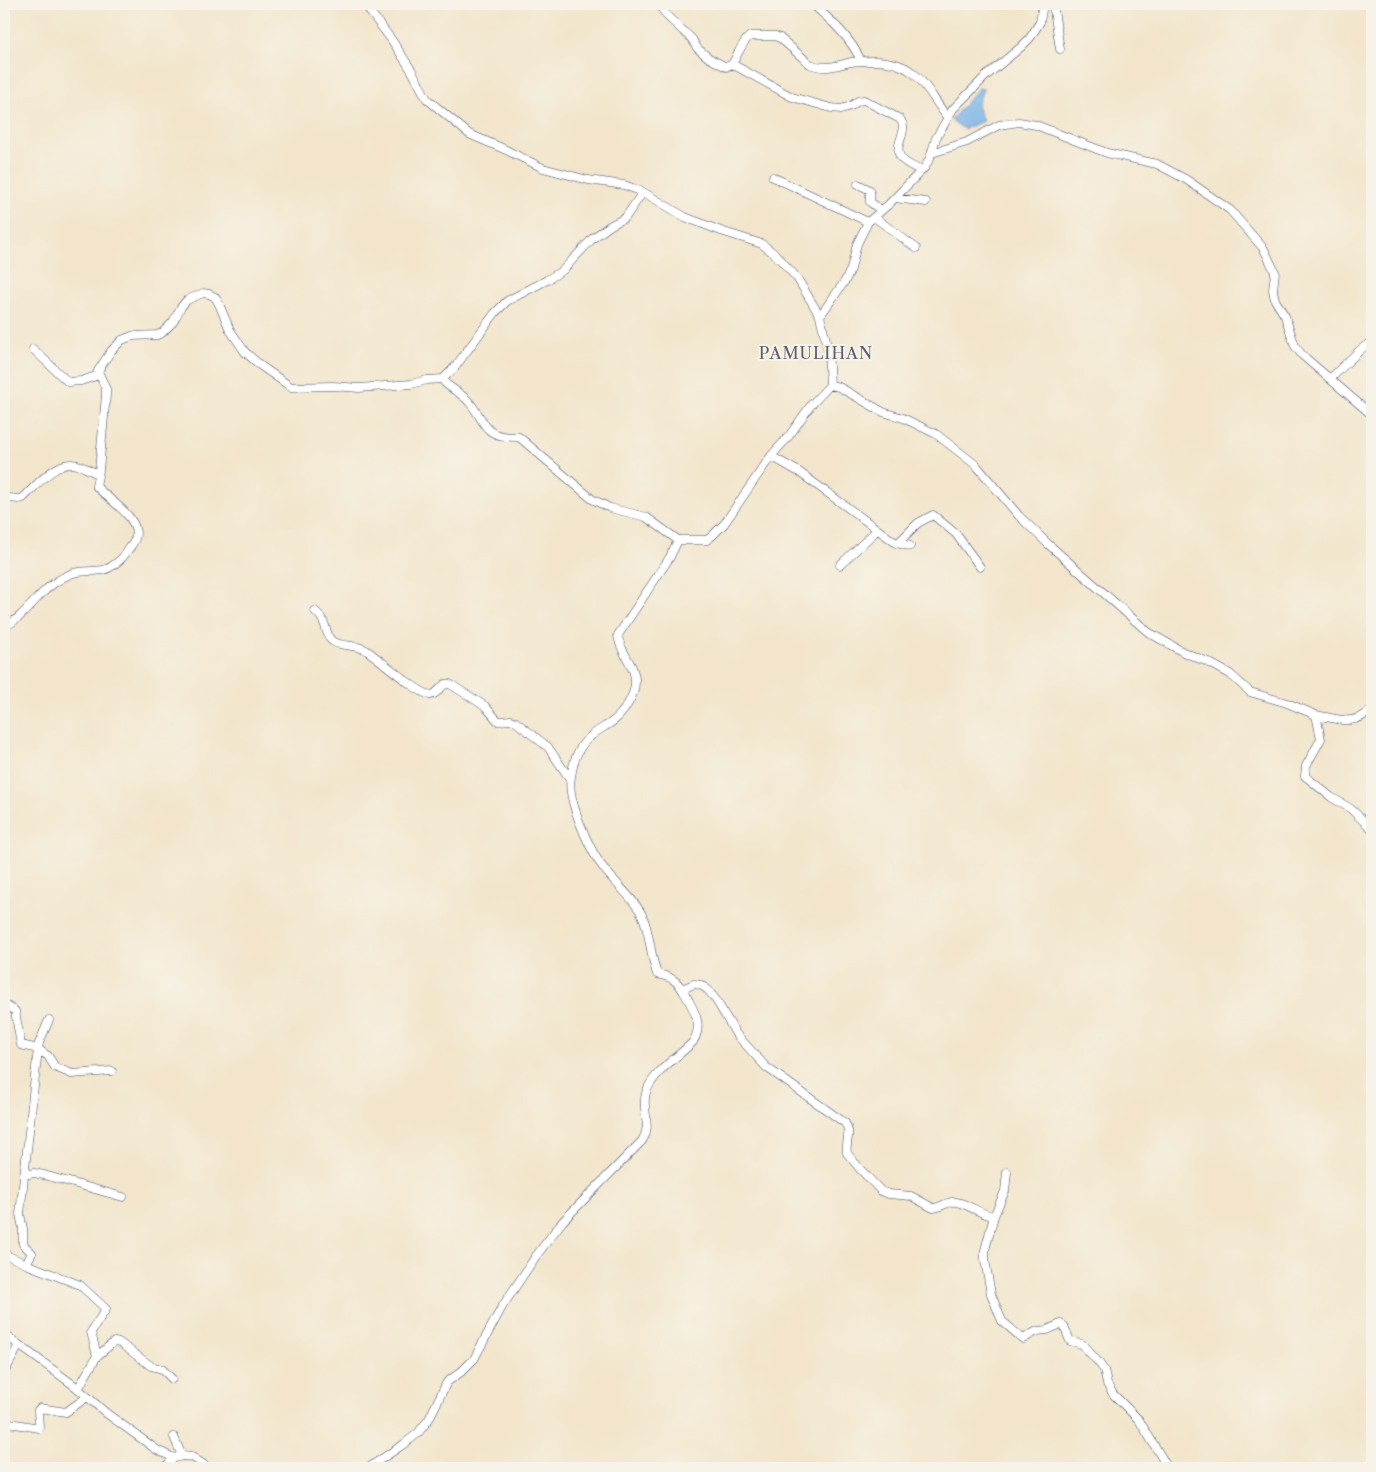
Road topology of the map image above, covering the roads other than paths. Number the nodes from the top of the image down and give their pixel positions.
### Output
1 (364, 4) edge
2 (658, 4) edge
3 (812, 4) edge
4 (1043, 4) edge
5 (1053, 4) edge
6 (1060, 49) dead end
7 (861, 62) junction
8 (732, 64) junction
9 (947, 117) junction
10 (932, 153) junction
11 (921, 171) junction
12 (773, 177) dead end
13 (858, 184) dead end
14 (643, 192) junction
15 (895, 198) junction
16 (926, 202) dead end
17 (882, 210) junction
18 (871, 220) junction
19 (916, 248) dead end
20 (820, 316) junction
21 (1372, 341) edge
22 (33, 349) dead end
23 (99, 375) junction
24 (443, 379) junction
25 (1330, 379) junction
26 (830, 385) junction
27 (1372, 415) edge
28 (771, 456) junction
29 (98, 474) junction
30 (4, 499) edge
31 (877, 530) junction
32 (678, 540) junction
33 (898, 543) junction
34 (910, 546) dead end
35 (840, 565) dead end
36 (980, 566) dead end
37 (315, 611) dead end
38 (4, 627) edge
39 (1372, 709) edge
40 (1316, 715) junction
41 (570, 779) junction
42 (1372, 829) edge
43 (682, 989) junction
44 (4, 1004) edge
45 (49, 1020) dead end
46 (38, 1049) junction
47 (112, 1071) dead end
48 (1007, 1172) dead end
49 (24, 1175) junction
50 (123, 1197) dead end
51 (994, 1216) junction
52 (4, 1254) edge
53 (26, 1264) junction
54 (4, 1334) edge
55 (19, 1345) junction
56 (97, 1356) junction
57 (4, 1374) edge
58 (172, 1379) dead end
59 (78, 1389) junction
60 (87, 1397) junction
61 (4, 1422) edge
62 (174, 1437) dead end
63 (178, 1457) junction
64 (164, 1468) edge
65 (206, 1468) edge
66 (368, 1468) edge
67 (1168, 1468) edge

1 - 14 street
2 - 8 street
3 - 7 street
4 - 9 street
5 - 6 street
7 - 8 street
7 - 9 street
8 - 11 street
9 - 10 street
10 - 11 street
10 - 25 street
11 - 15 street
12 - 18 street
13 - 17 street
14 - 20 street
14 - 24 street
15 - 16 street
15 - 17 street
17 - 18 street
18 - 19 street
18 - 20 street
20 - 26 street
21 - 25 street
22 - 23 street
23 - 24 street
23 - 29 street
24 - 32 street
25 - 27 street
26 - 28 street
26 - 40 street
28 - 31 street
28 - 32 street
29 - 30 street
29 - 38 street
31 - 33 street
31 - 35 street
32 - 41 street
33 - 34 street
33 - 36 street
37 - 41 street
39 - 40 street
40 - 42 street
41 - 43 street
43 - 51 street
43 - 66 street
44 - 46 street
45 - 46 street
46 - 47 street
46 - 49 street
48 - 51 street
49 - 50 street
49 - 53 street
51 - 67 street
52 - 53 street
53 - 56 street
54 - 55 street
55 - 57 street
55 - 59 street
56 - 58 street
56 - 59 street
59 - 60 street
60 - 61 street
60 - 63 street
62 - 63 street
63 - 64 street
63 - 65 street

